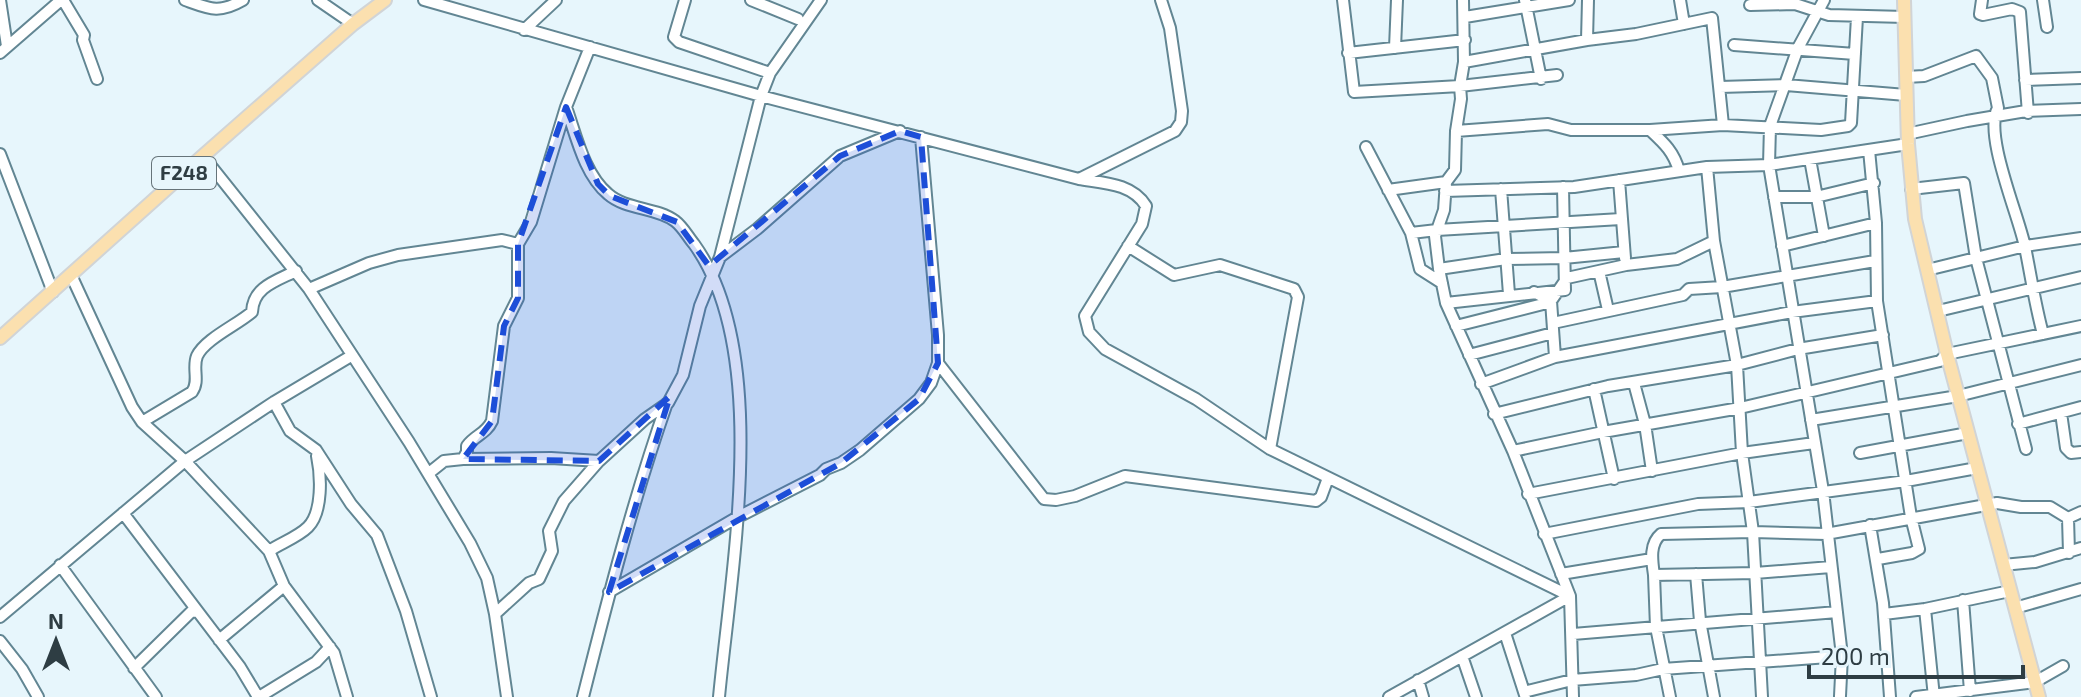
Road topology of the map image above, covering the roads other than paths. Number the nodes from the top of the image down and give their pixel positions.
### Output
1 (0, 0) edge
2 (62, 0) edge
3 (185, 0) edge
4 (243, 0) edge
5 (318, 0) edge
6 (378, 0) edge
7 (385, 0) edge
8 (424, 0) edge
9 (556, 0) edge
10 (685, 0) edge
11 (751, 0) edge
12 (821, 0) edge
13 (1343, 0) edge
14 (1397, 0) edge
15 (1463, 0) edge
16 (1569, 0) edge
17 (1588, 0) edge
18 (1680, 0) edge
19 (1904, 0) edge
20 (1982, 0) edge
21 (2043, 0) edge
22 (1162, 1) edge
23 (1525, 4) edge
24 (1750, 5) dead end
25 (1822, 5) edge
26 (369, 11) junction
27 (2, 15) edge
28 (1465, 17) junction
29 (1857, 17) junction
30 (1905, 17) junction
31 (798, 19) dead end
32 (353, 24) junction
33 (1684, 24) junction
34 (2047, 27) dead end
35 (524, 30) junction
36 (1465, 40) junction
37 (1587, 40) junction
38 (1734, 45) dead end
39 (590, 47) junction
40 (1395, 48) junction
41 (1798, 48) junction
42 (1536, 49) junction
43 (4, 50) edge
44 (1348, 53) junction
45 (1855, 54) junction
46 (1464, 62) junction
47 (770, 73) junction
48 (1557, 75) dead end
49 (1906, 77) junction
50 (2081, 78) edge
51 (97, 79) dead end
52 (1541, 79) junction
53 (2025, 80) junction
54 (1786, 85) junction
55 (1460, 86) junction
56 (1720, 87) junction
57 (1853, 92) junction
58 (1906, 95) junction
59 (761, 96) junction
60 (566, 107) junction
61 (2081, 109) edge
62 (2028, 113) junction
63 (1993, 117) junction
64 (1723, 125) junction
65 (1770, 126) junction
66 (1650, 130) junction
67 (900, 131) junction
68 (1456, 131) junction
69 (921, 137) junction
70 (1908, 139) junction
71 (1366, 147) dead end
72 (1869, 150) junction
73 (0, 154) edge
74 (203, 156) junction
75 (1810, 159) junction
76 (1769, 165) junction
77 (1707, 167) junction
78 (1679, 171) junction
79 (1079, 179) junction
80 (1619, 180) junction
81 (1874, 183) junction
82 (1445, 186) junction
83 (1563, 187) junction
84 (1501, 189) junction
85 (1911, 189) junction
86 (1388, 190) junction
87 (1774, 197) junction
88 (1816, 197) junction
89 (1621, 219) junction
90 (1564, 222) junction
91 (1876, 223) junction
92 (1504, 225) junction
93 (1437, 230) junction
94 (1411, 233) junction
95 (1824, 236) junction
96 (2081, 238) edge
97 (1714, 241) junction
98 (518, 244) junction
99 (1128, 246) junction
100 (1782, 246) junction
101 (2025, 246) junction
102 (720, 257) junction
103 (1564, 258) junction
104 (1976, 258) junction
105 (1506, 259) junction
106 (1627, 260) junction
107 (1875, 261) junction
108 (1439, 269) junction
109 (1927, 270) junction
110 (296, 271) junction
111 (1599, 271) junction
112 (71, 275) junction
113 (713, 275) junction
114 (1787, 276) junction
115 (2081, 277) edge
116 (1567, 278) junction
117 (1442, 283) junction
118 (1722, 287) junction
119 (2031, 287) junction
120 (309, 289) junction
121 (53, 292) junction
122 (1509, 294) junction
123 (1553, 294) junction
124 (1986, 299) junction
125 (1877, 301) junction
126 (1446, 303) junction
127 (1608, 310) junction
128 (1938, 311) junction
129 (1792, 312) junction
130 (1731, 325) junction
131 (1456, 326) junction
132 (2081, 326) edge
133 (1553, 328) junction
134 (2043, 334) junction
135 (1883, 335) junction
136 (0, 338) edge
137 (1998, 343) junction
138 (1798, 349) junction
139 (1947, 354) junction
140 (1469, 355) junction
141 (351, 356) junction
142 (1555, 357) junction
143 (938, 363) junction
144 (1737, 365) junction
145 (2081, 365) edge
146 (1890, 372) junction
147 (1634, 383) junction
148 (1481, 384) junction
149 (2007, 384) junction
150 (1594, 389) junction
151 (1805, 393) junction
152 (1958, 396) junction
153 (274, 402) junction
154 (668, 403) junction
155 (2081, 407) edge
156 (1740, 408) junction
157 (1895, 408) junction
158 (2061, 413) junction
159 (1494, 414) junction
160 (1811, 420) junction
161 (142, 422) junction
162 (1645, 424) junction
163 (2018, 424) junction
164 (1603, 432) junction
165 (1968, 433) junction
166 (1814, 443) junction
167 (1900, 446) junction
168 (1270, 449) junction
169 (2026, 449) dead end
170 (316, 450) junction
171 (1513, 451) junction
172 (2081, 452) edge
173 (1742, 453) junction
174 (1860, 453) dead end
175 (463, 459) junction
176 (185, 461) junction
177 (599, 461) junction
178 (1977, 468) junction
179 (1652, 471) junction
180 (429, 473) junction
181 (1328, 478) junction
182 (1614, 479) junction
183 (1906, 481) junction
184 (1823, 491) junction
185 (1528, 494) junction
186 (1749, 502) junction
187 (1987, 504) junction
188 (2081, 512) edge
189 (123, 513) junction
190 (1911, 517) junction
191 (736, 518) junction
192 (2068, 518) junction
193 (1870, 525) junction
194 (1753, 532) junction
195 (1544, 534) junction
196 (1826, 534) junction
197 (2081, 548) edge
198 (269, 551) junction
199 (2069, 553) junction
200 (1652, 559) junction
201 (1878, 559) junction
202 (60, 565) junction
203 (2003, 565) junction
204 (1831, 567) junction
205 (1755, 573) junction
206 (1561, 574) junction
207 (1696, 574) junction
208 (1654, 575) junction
209 (284, 586) junction
210 (2081, 589) edge
211 (2010, 591) junction
212 (609, 592) junction
213 (1570, 596) junction
214 (1963, 600) junction
215 (2015, 608) junction
216 (1925, 609) junction
217 (198, 612) junction
218 (1837, 612) junction
219 (495, 614) junction
220 (1884, 614) junction
221 (0, 617) edge
222 (1758, 617) junction
223 (1700, 621) junction
224 (1656, 627) junction
225 (1505, 633) junction
226 (1573, 634) junction
227 (219, 640) junction
228 (0, 641) edge
229 (330, 647) junction
230 (1462, 656) junction
231 (1842, 656) junction
232 (1761, 660) junction
233 (1706, 666) junction
234 (2063, 666) dead end
235 (134, 668) junction
236 (1663, 669) junction
237 (1418, 680) junction
238 (1572, 680) junction
239 (2035, 682) junction
240 (1970, 691) junction
241 (1525, 694) edge
242 (1841, 696) edge
243 (1934, 696) edge
244 (38, 697) edge
245 (156, 697) edge
246 (258, 697) edge
247 (347, 697) edge
248 (431, 697) edge
249 (507, 697) edge
250 (583, 697) edge
251 (719, 697) edge
252 (1389, 697) edge
253 (1423, 697) edge
254 (1476, 697) edge
255 (1573, 697) edge
256 (1670, 697) edge
257 (1714, 697) edge
258 (1762, 697) edge
259 (1826, 697) edge
260 (1890, 697) edge
261 (1916, 697) edge
262 (2039, 697) edge

1 - 27 street
2 - 43 street
2 - 51 street
3 - 4 street
5 - 32 street
6 - 26 main road, F248
7 - 26 main road, F248
8 - 35 street
9 - 35 street
10 - 47 street
11 - 31 street
12 - 47 street
13 - 44 street
14 - 40 street
15 - 28 street
16 - 23 street
17 - 37 street
18 - 33 street
19 - 30 main road
20 - 53 street
21 - 34 street
22 - 79 street
23 - 28 street
23 - 42 street
24 - 25 street
25 - 29 street
25 - 41 street
26 - 32 main road, F248
27 - 43 street
28 - 36 street
29 - 30 street
29 - 45 street
30 - 49 main road
32 - 74 main road, F248
33 - 37 street
33 - 56 street
35 - 39 street
36 - 40 street
36 - 46 street
37 - 42 street
38 - 41 street
39 - 59 street
39 - 60 street
40 - 44 street
41 - 45 street
41 - 54 street
42 - 46 street
42 - 52 street
44 - 55 street
45 - 57 street
46 - 55 street
47 - 59 street
48 - 52 street
49 - 58 main road
49 - 63 street
50 - 53 street
52 - 55 street
53 - 62 street
54 - 56 street
54 - 57 street
54 - 65 street
55 - 68 street
56 - 64 street
57 - 58 street
57 - 65 street
58 - 70 main road
59 - 67 street
59 - 102 street
60 - 98 street
60 - 113 street
61 - 62 street
62 - 63 street
63 - 70 street
63 - 101 street
64 - 65 street
64 - 66 street
65 - 76 street
66 - 68 street
66 - 78 street
67 - 69 street
67 - 102 street
68 - 82 street
69 - 79 street
69 - 143 street
70 - 72 street
70 - 85 main road
71 - 86 street
72 - 75 street
72 - 81 street
73 - 121 street
74 - 110 street
74 - 112 main road, F248
75 - 76 street
75 - 88 street
76 - 77 street
76 - 87 street
77 - 78 street
77 - 97 street
78 - 80 street
79 - 99 street
80 - 83 street
80 - 89 street
81 - 88 street
81 - 91 street
82 - 84 street
82 - 86 street
82 - 93 street
83 - 84 street
83 - 90 street
84 - 92 street
85 - 104 street
85 - 109 main road
86 - 94 street
87 - 88 street
87 - 100 street
88 - 95 street
89 - 90 street
89 - 106 street
90 - 92 street
90 - 103 street
91 - 95 street
91 - 107 street
92 - 93 street
92 - 105 street
93 - 94 street
93 - 108 street
94 - 117 street
95 - 100 street
96 - 101 street
97 - 106 street
97 - 118 street
98 - 120 street
98 - 175 street
99 - 168 street
99 - 168 street
100 - 114 street
101 - 104 street
101 - 119 street
102 - 113 street
103 - 105 street
103 - 106 street
103 - 116 street
104 - 109 street
104 - 124 street
105 - 108 street
105 - 122 street
106 - 111 street
107 - 114 street
107 - 125 street
108 - 117 street
109 - 128 main road
110 - 120 street
110 - 161 street
111 - 116 street
111 - 127 street
112 - 121 main road, F248
112 - 161 street
113 - 154 street
113 - 191 street
114 - 118 street
114 - 129 street
115 - 119 street
116 - 123 street
117 - 126 street
118 - 127 street
118 - 130 street
119 - 124 street
119 - 134 street
120 - 141 street
121 - 136 main road, F248
122 - 123 street
122 - 126 street
123 - 131 street
123 - 133 street
124 - 128 street
124 - 137 street
125 - 129 street
125 - 135 street
126 - 131 street
127 - 133 street
128 - 139 main road
129 - 130 street
129 - 138 street
130 - 142 street
130 - 144 street
131 - 140 street
132 - 134 street
133 - 140 street
133 - 142 street
134 - 137 street
135 - 138 street
135 - 146 street
137 - 139 street
137 - 149 street
138 - 144 street
138 - 151 street
139 - 146 street
139 - 152 main road
140 - 148 street
141 - 153 street
141 - 180 street
142 - 148 street
143 - 181 street
143 - 191 street
144 - 147 street
144 - 156 street
145 - 149 street
146 - 151 street
146 - 157 street
147 - 150 street
147 - 162 street
148 - 159 street
149 - 152 street
149 - 163 street
150 - 159 street
150 - 164 street
151 - 156 street
151 - 160 street
152 - 157 street
152 - 165 main road
153 - 170 street
153 - 176 street
154 - 177 street
154 - 212 street
155 - 158 street
156 - 162 street
156 - 173 street
157 - 160 street
157 - 167 street
158 - 163 street
158 - 172 street
159 - 171 street
160 - 166 street
161 - 176 street
162 - 164 street
162 - 179 street
163 - 169 street
164 - 171 street
164 - 182 street
165 - 167 street
165 - 178 main road
166 - 173 street
166 - 184 street
167 - 174 street
167 - 183 street
168 - 181 street
170 - 198 street
170 - 248 street
171 - 185 street
173 - 179 street
173 - 186 street
175 - 177 street
175 - 180 street
176 - 189 street
176 - 198 street
177 - 219 street
178 - 183 street
178 - 187 main road
179 - 182 street
180 - 219 street
181 - 213 street
182 - 185 street
183 - 184 street
183 - 190 street
184 - 186 street
184 - 196 street
185 - 195 street
186 - 194 street
186 - 195 street
187 - 190 street
187 - 192 street
187 - 203 main road
188 - 192 street
189 - 202 street
189 - 217 street
190 - 193 street
190 - 201 street
191 - 212 street
191 - 251 street
192 - 199 street
193 - 196 street
193 - 201 street
194 - 196 street
194 - 200 street
194 - 205 street
195 - 206 street
196 - 204 street
197 - 199 street
198 - 209 street
199 - 203 street
200 - 206 street
200 - 208 street
201 - 220 street
202 - 221 street
202 - 235 street
203 - 211 main road
204 - 205 street
204 - 218 street
205 - 207 street
205 - 222 street
206 - 213 street
207 - 208 street
207 - 223 street
208 - 224 street
209 - 227 street
209 - 229 street
210 - 215 street
211 - 214 street
211 - 215 main road
212 - 250 street
213 - 225 street
213 - 226 street
214 - 216 street
214 - 240 street
215 - 239 main road
216 - 220 street
216 - 243 street
217 - 227 street
217 - 235 street
218 - 222 street
218 - 231 street
219 - 249 street
220 - 260 street
222 - 223 street
222 - 232 street
223 - 224 street
223 - 233 street
224 - 226 street
224 - 236 street
225 - 230 street
225 - 241 street
226 - 238 street
227 - 246 street
228 - 244 street
229 - 246 street
229 - 247 street
230 - 237 street
230 - 254 street
231 - 232 street
231 - 242 street
232 - 233 street
232 - 258 street
233 - 236 street
233 - 257 street
234 - 239 street
235 - 245 street
236 - 238 street
236 - 256 street
237 - 252 street
237 - 253 street
238 - 241 street
238 - 255 street
239 - 240 street
239 - 262 main road
240 - 243 street
242 - 259 street
243 - 261 street

